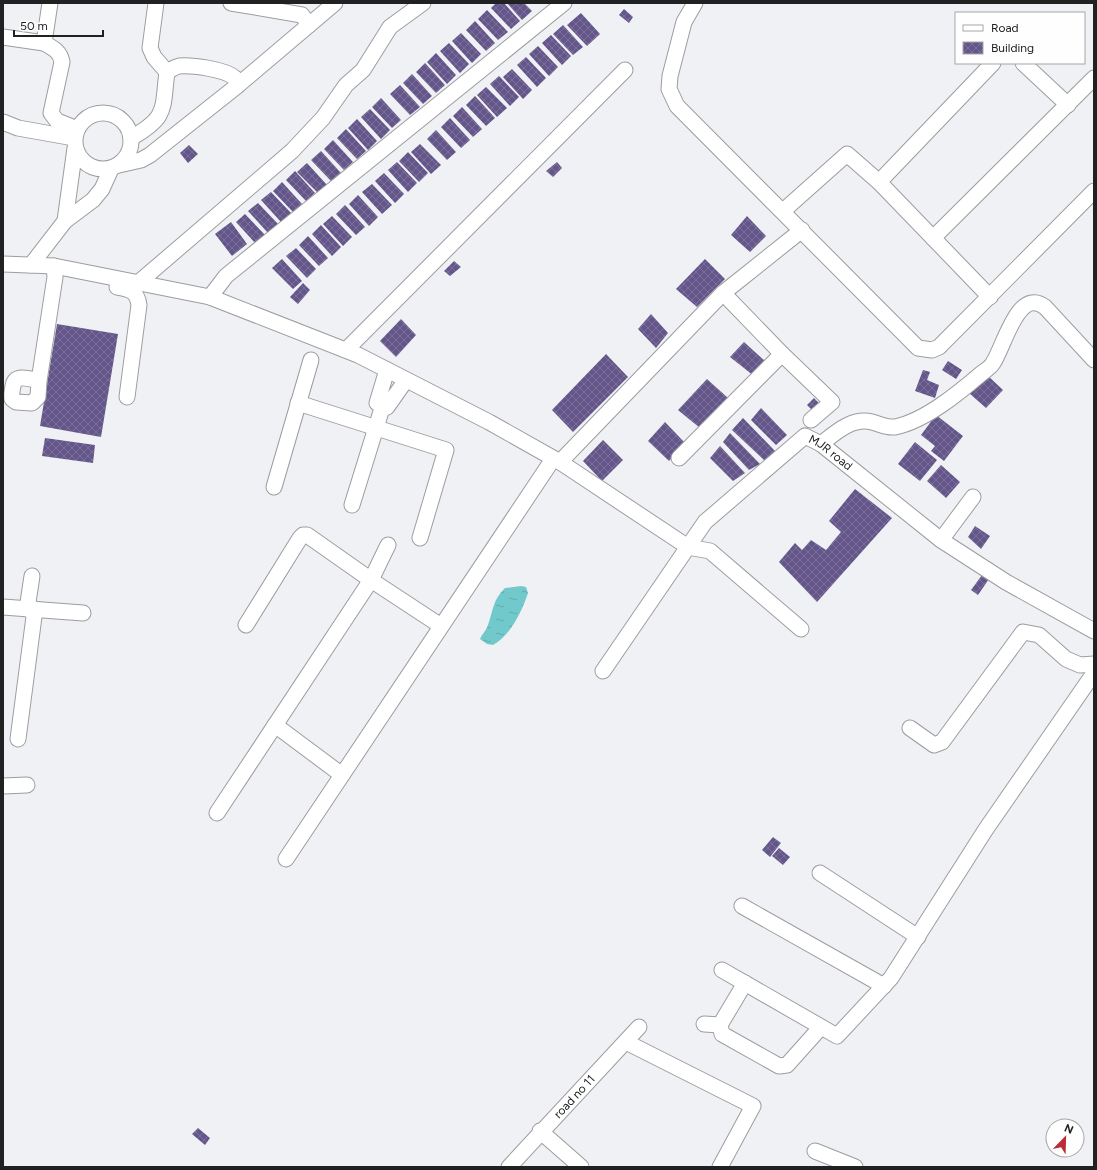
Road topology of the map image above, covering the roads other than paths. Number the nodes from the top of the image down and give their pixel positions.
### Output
1 (50, 3) edge
2 (156, 3) edge
3 (231, 3) edge
4 (335, 3) edge
5 (423, 3) edge
6 (564, 3) edge
7 (695, 3) edge
8 (309, 24) junction
9 (3, 37) edge
10 (44, 43) junction
11 (992, 64) edge
12 (1024, 64) edge
13 (625, 70) dead end
14 (167, 72) junction
15 (1094, 78) edge
16 (237, 86) junction
17 (1068, 105) junction
18 (3, 122) edge
19 (75, 138) junction
20 (131, 138) junction
21 (115, 167) junction
22 (879, 182) junction
23 (1094, 191) edge
24 (783, 212) junction
25 (65, 222) junction
26 (802, 230) junction
27 (933, 238) junction
28 (3, 264) edge
29 (31, 265) junction
30 (54, 272) junction
31 (138, 283) junction
32 (723, 293) junction
33 (210, 297) junction
34 (990, 297) junction
35 (346, 350) junction
36 (782, 354) junction
37 (311, 360) dead end
38 (1094, 360) edge
39 (387, 370) junction
40 (406, 380) junction
41 (39, 381) dead end
42 (127, 397) dead end
43 (298, 402) junction
44 (383, 405) junction
45 (811, 420) dead end
46 (375, 427) junction
47 (821, 444) junction
48 (679, 458) dead end
49 (557, 460) junction
50 (274, 487) dead end
51 (973, 497) dead end
52 (352, 504) dead end
53 (420, 538) dead end
54 (941, 540) junction
55 (388, 546) dead end
56 (688, 547) junction
57 (32, 576) dead end
58 (371, 580) junction
59 (3, 607) edge
60 (31, 609) junction
61 (84, 613) dead end
62 (246, 625) dead end
63 (441, 626) junction
64 (801, 629) dead end
65 (1094, 632) edge
66 (1094, 664) edge
67 (604, 671) dead end
68 (1094, 673) edge
69 (275, 725) junction
70 (910, 728) dead end
71 (18, 739) dead end
72 (342, 774) junction
73 (27, 785) dead end
74 (3, 786) edge
75 (216, 813) dead end
76 (286, 859) dead end
77 (820, 873) dead end
78 (742, 906) dead end
79 (918, 937) junction
80 (722, 970) dead end
81 (745, 983) junction
82 (884, 986) junction
83 (704, 1024) dead end
84 (720, 1025) junction
85 (639, 1027) dead end
86 (820, 1027) junction
87 (626, 1042) junction
88 (540, 1131) junction
89 (815, 1151) dead end
90 (509, 1167) edge
91 (581, 1167) edge
92 (720, 1167) edge
93 (854, 1167) edge

1 - 10 street
2 - 14 street
3 - 8 street
4 - 8 street
5 - 31 street
6 - 33 street
7 - 24 street
8 - 16 street
9 - 10 street
10 - 19 street
11 - 22 street
12 - 17 street
13 - 35 street
14 - 16 street
14 - 20 street
15 - 17 street
16 - 21 street
17 - 27 street
18 - 19 street
19 - 20 street
19 - 21 street
19 - 25 street
20 - 21 street
21 - 25 street
22 - 24 street
22 - 27 street
23 - 34 street
24 - 26 street
25 - 29 street
26 - 32 street
26 - 34 street
27 - 34 street
28 - 29 street
29 - 30 street
30 - 31 street
30 - 41 street
30 - 42 street
31 - 33 street
32 - 36 street
32 - 49 street
33 - 35 street
35 - 39 street
36 - 45 street
36 - 48 street
37 - 43 street
38 - 47 street
39 - 40 street
39 - 44 street
40 - 44 street
40 - 49 street
43 - 46 street
43 - 50 street
44 - 46 street
46 - 52 street
46 - 53 street
47 - 54 street, MJR road
47 - 56 street, MJR road
49 - 56 street
49 - 63 street
51 - 54 street
54 - 65 street, MJR road
55 - 58 street
56 - 64 street
56 - 67 street, MJR road
57 - 60 street
58 - 62 street
58 - 63 street
58 - 69 street
59 - 60 street
60 - 61 street
60 - 71 street
63 - 72 street
66 - 70 street
68 - 79 street
69 - 72 street
69 - 75 street
72 - 76 street
73 - 74 street
77 - 79 street
78 - 82 street
79 - 82 street
80 - 81 street
81 - 84 street
81 - 86 street
82 - 86 street
83 - 84 street
84 - 86 street
85 - 87 street, road no 11
87 - 88 street, road no 11
87 - 92 street
88 - 90 street, road no 11
88 - 91 street
89 - 93 street

